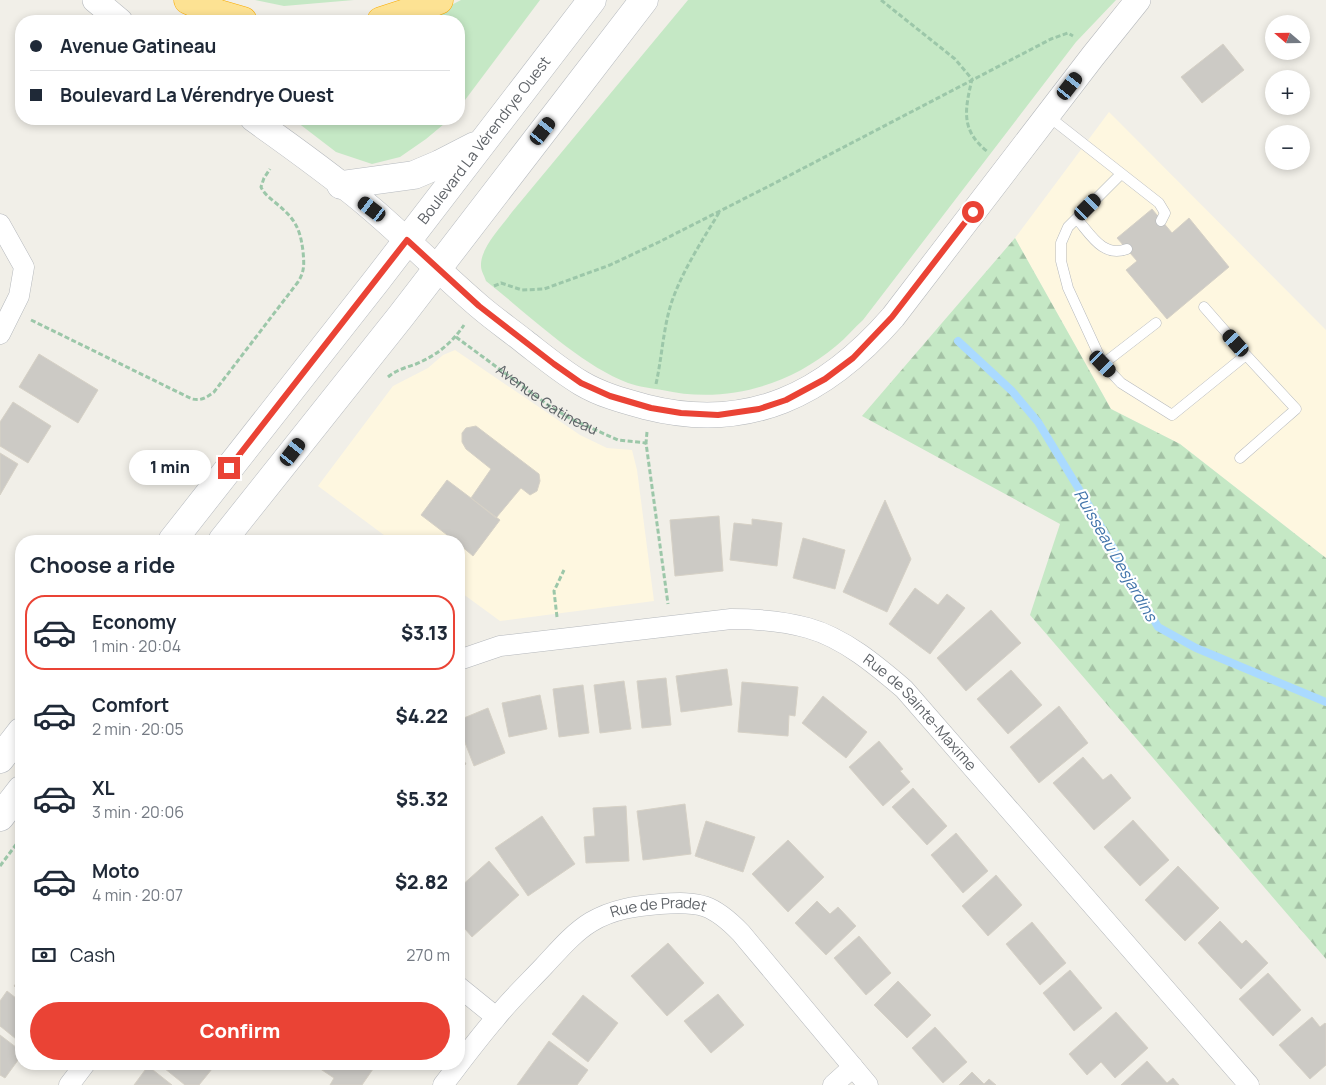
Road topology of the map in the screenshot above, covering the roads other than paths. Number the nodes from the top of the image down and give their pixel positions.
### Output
1 (95, 0) edge
2 (188, 0) edge
3 (439, 0) edge
4 (592, 0) edge
5 (644, 0) edge
6 (1138, 0) edge
7 (113, 15) edge
8 (222, 15) edge
9 (402, 15) edge
10 (1048, 115) junction
11 (261, 125) edge
12 (482, 142) junction
13 (1121, 174) junction
14 (341, 185) junction
15 (1077, 219) junction
16 (1161, 221) dead end
17 (0, 224) edge
18 (407, 240) junction
19 (1127, 249) dead end
20 (437, 268) junction
21 (1204, 307) dead end
22 (1156, 323) dead end
23 (0, 334) edge
24 (1246, 355) junction
25 (1103, 364) junction
26 (1240, 458) dead end
27 (177, 535) edge
28 (227, 535) edge
29 (465, 658) edge
30 (15, 740) edge
31 (0, 759) edge
32 (15, 798) edge
33 (0, 817) edge
34 (465, 993) edge
35 (496, 1017) junction
36 (465, 1058) edge
37 (853, 1067) junction
38 (81, 1070) edge
39 (455, 1070) edge
40 (69, 1085) edge
41 (444, 1085) edge
42 (833, 1085) edge
43 (868, 1085) edge
44 (1249, 1085) edge

1 - 7 street
2 - 8 highway
3 - 9 highway
4 - 12 main road, Boulevard La Vérendrye Ouest
5 - 20 main road
6 - 10 street
10 - 13 lane
10 - 20 street
11 - 14 street
12 - 14 main road
12 - 18 main road, Boulevard La Vérendrye Ouest
13 - 15 lane
13 - 16 lane
14 - 18 street
15 - 19 lane
15 - 25 lane
17 - 23 street
18 - 20 street
18 - 27 main road, Boulevard La Vérendrye Ouest
20 - 28 main road
21 - 24 lane
22 - 25 lane
24 - 25 lane
24 - 26 lane
29 - 44 street, Rue de Sainte-Maxime
30 - 31 main road
32 - 33 main road
34 - 35 street
35 - 36 street, Rue de Pradet
35 - 37 street, Rue de Pradet
37 - 42 street
37 - 43 street, Rue de Pradet
38 - 40 street
39 - 41 street, Rue de Pradet

